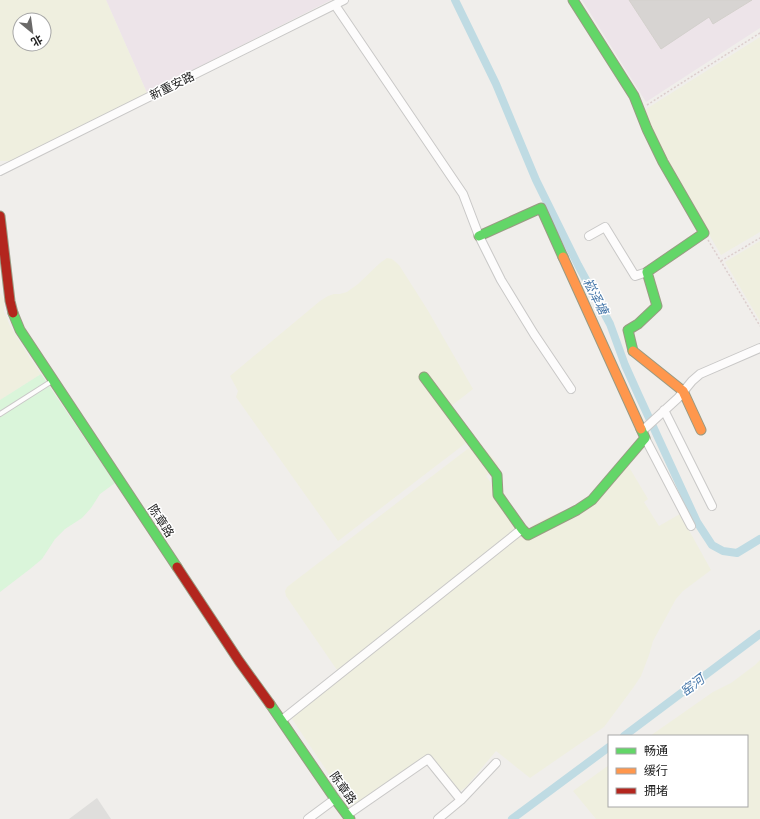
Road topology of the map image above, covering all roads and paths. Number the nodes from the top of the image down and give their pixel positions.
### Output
1 (344, 0) edge
2 (573, 0) edge
3 (335, 4) junction
4 (760, 33) edge
5 (639, 108) junction
6 (0, 171) edge
7 (0, 216) edge
8 (704, 233) junction
9 (479, 236) junction
10 (589, 236) dead end
11 (760, 238) edge
12 (721, 261) junction
13 (646, 272) junction
14 (760, 326) edge
15 (760, 348) edge
16 (424, 377) dead end
17 (54, 379) junction
18 (571, 389) dead end
19 (683, 391) junction
20 (664, 410) junction
21 (0, 414) edge
22 (701, 430) dead end
23 (643, 435) junction
24 (712, 506) dead end
25 (691, 526) dead end
26 (522, 529) junction
27 (282, 720) junction
28 (496, 763) dead end
29 (335, 799) junction
30 (461, 800) junction
31 (348, 817) edge
32 (308, 819) edge
33 (438, 819) edge

1 - 3 street, 新重安路
2 - 5 street
3 - 6 street, 新重安路
3 - 9 street
4 - 5 path
5 - 8 street
7 - 17 street, 陈章路
8 - 12 path
8 - 13 street
9 - 18 street
9 - 23 street
10 - 13 street
11 - 12 path
12 - 14 path
13 - 19 street
15 - 19 street
16 - 26 street
17 - 21 lane
17 - 27 street, 陈章路
19 - 20 street
19 - 22 street
20 - 23 street
20 - 24 street
23 - 25 street
23 - 26 street
26 - 27 street
27 - 29 street, 陈章路
28 - 30 street
29 - 31 street, 陈章路
29 - 32 street
30 - 31 street
30 - 33 street

